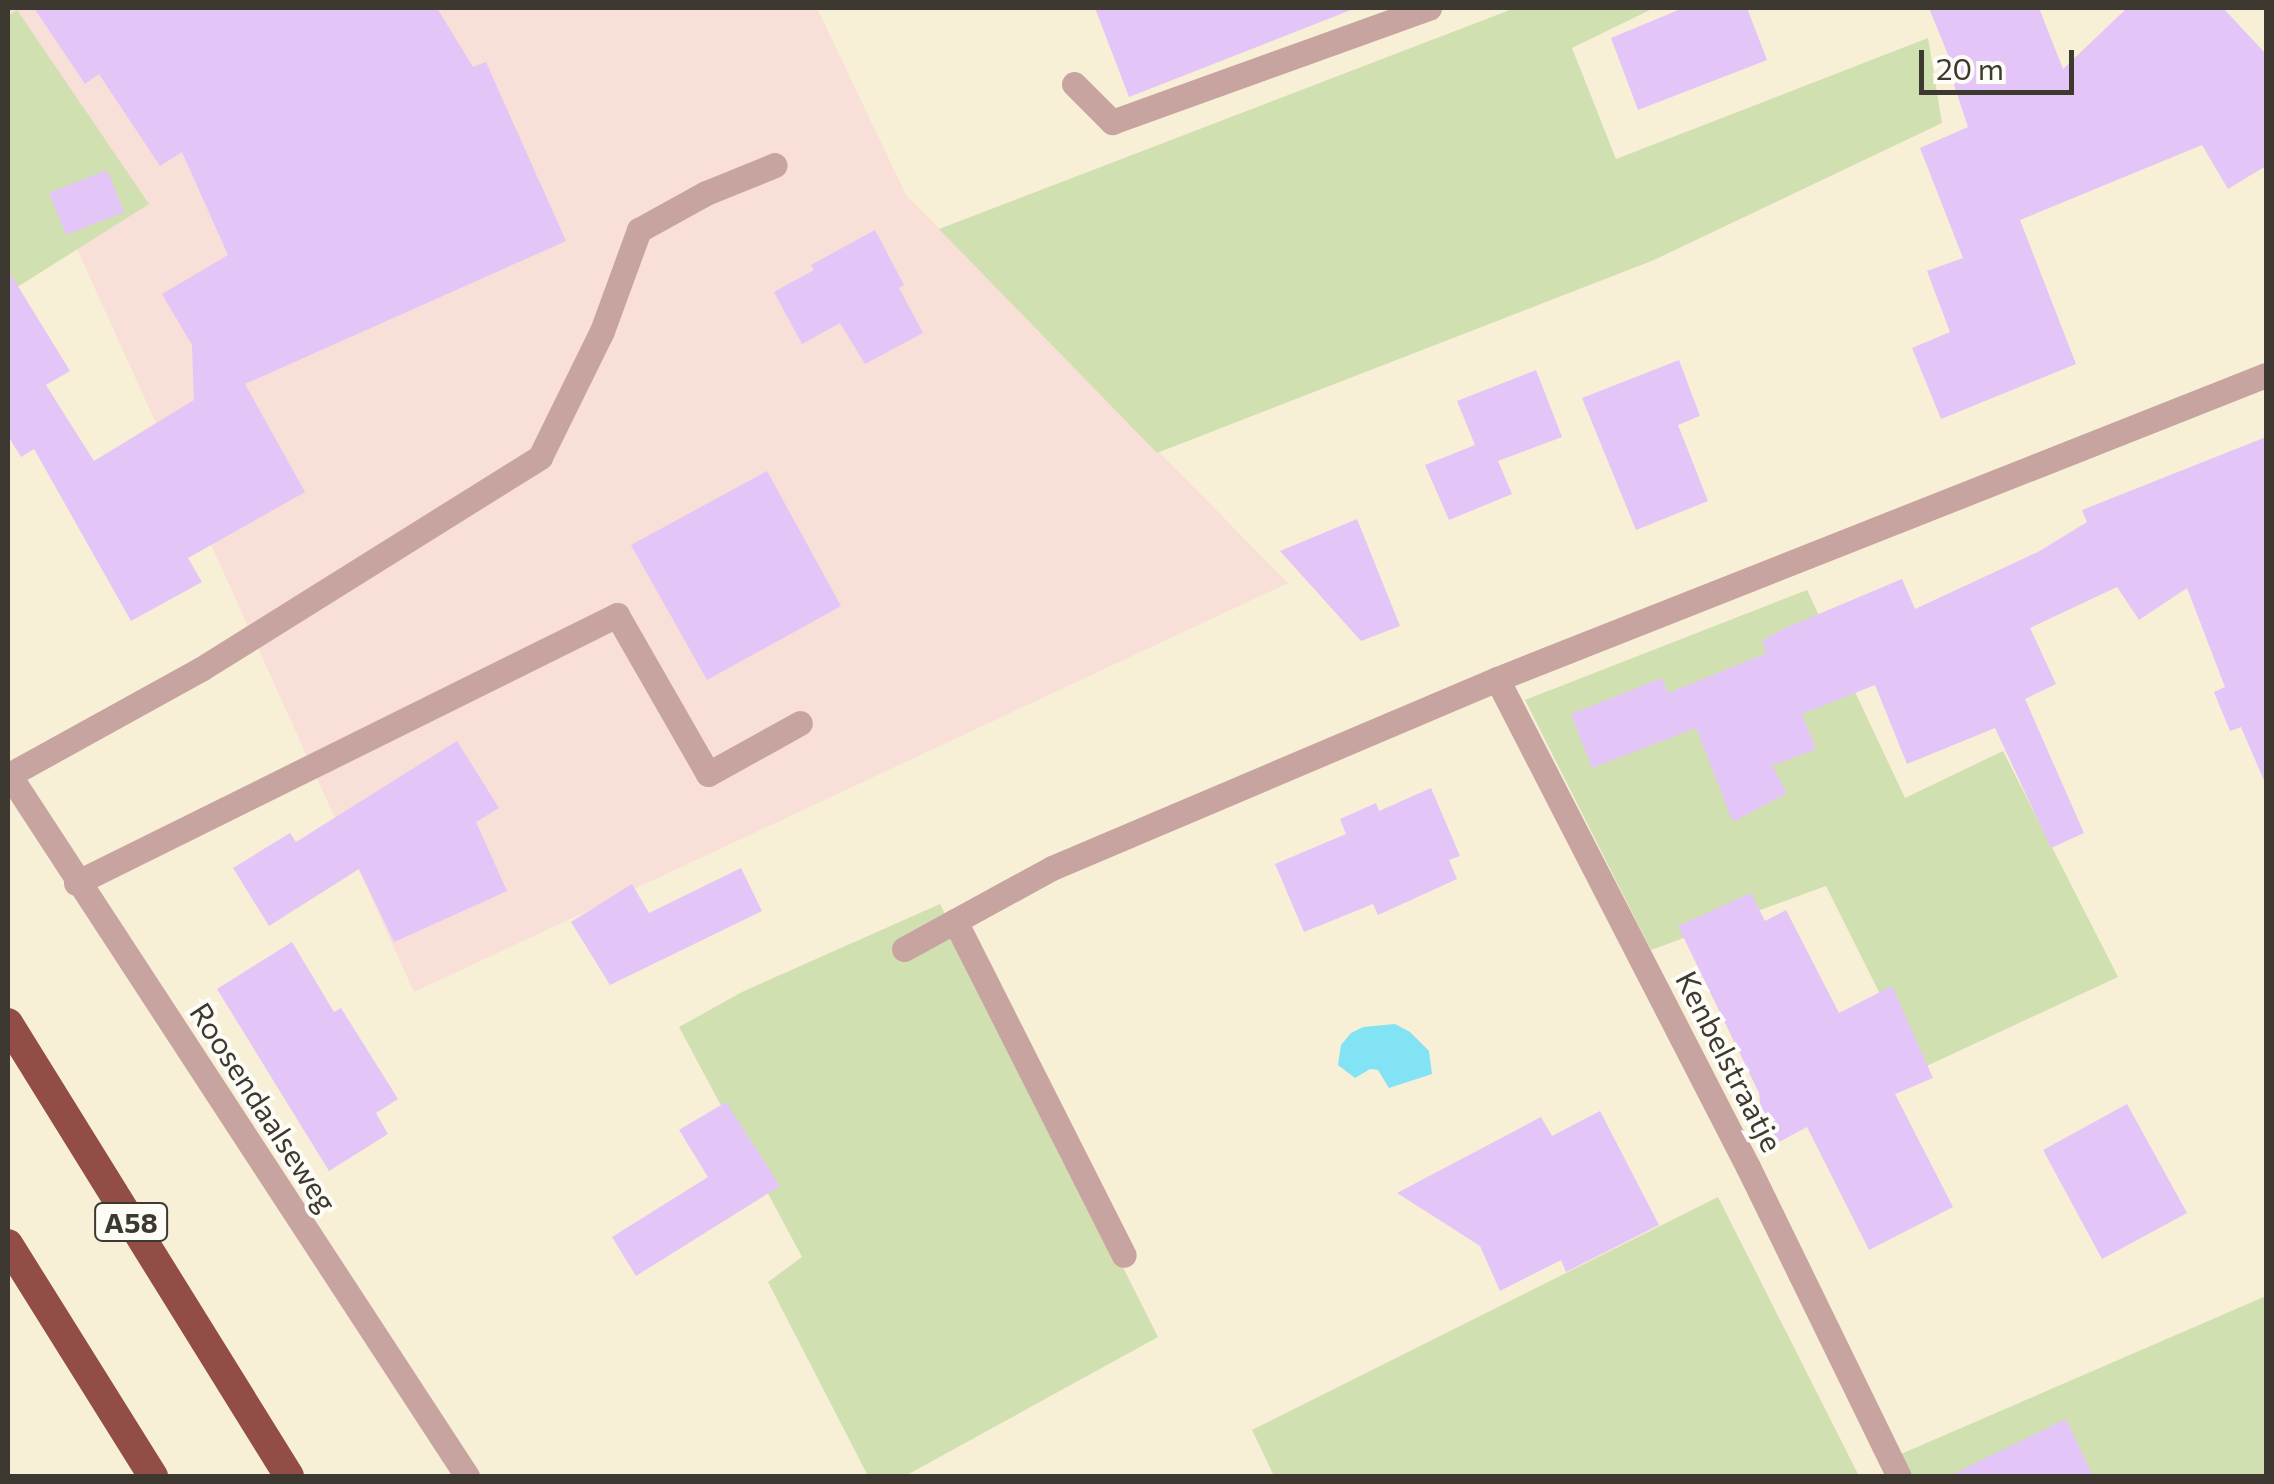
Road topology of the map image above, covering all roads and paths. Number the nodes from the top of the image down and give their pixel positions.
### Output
1 (1429, 8) edge
2 (1074, 84) dead end
3 (775, 165) dead end
4 (2266, 375) edge
5 (1497, 679) junction
6 (800, 724) dead end
7 (8, 774) edge
8 (76, 883) junction
9 (955, 921) junction
10 (904, 949) dead end
11 (8, 1023) edge
12 (8, 1244) edge
13 (1124, 1255) dead end
14 (255, 1422) junction
15 (153, 1476) edge
16 (289, 1476) edge
17 (299, 1476) edge
18 (467, 1476) edge
19 (1898, 1476) edge

1 - 2 street
3 - 7 street
4 - 5 street
5 - 9 street
5 - 19 street, Kenbelstraatje
6 - 8 street
7 - 8 street, Roosendaalseweg
8 - 18 street, Roosendaalseweg
9 - 10 street
9 - 13 street
11 - 14 highway, A58
12 - 15 highway
14 - 16 highway, A58
14 - 17 highway, A58

